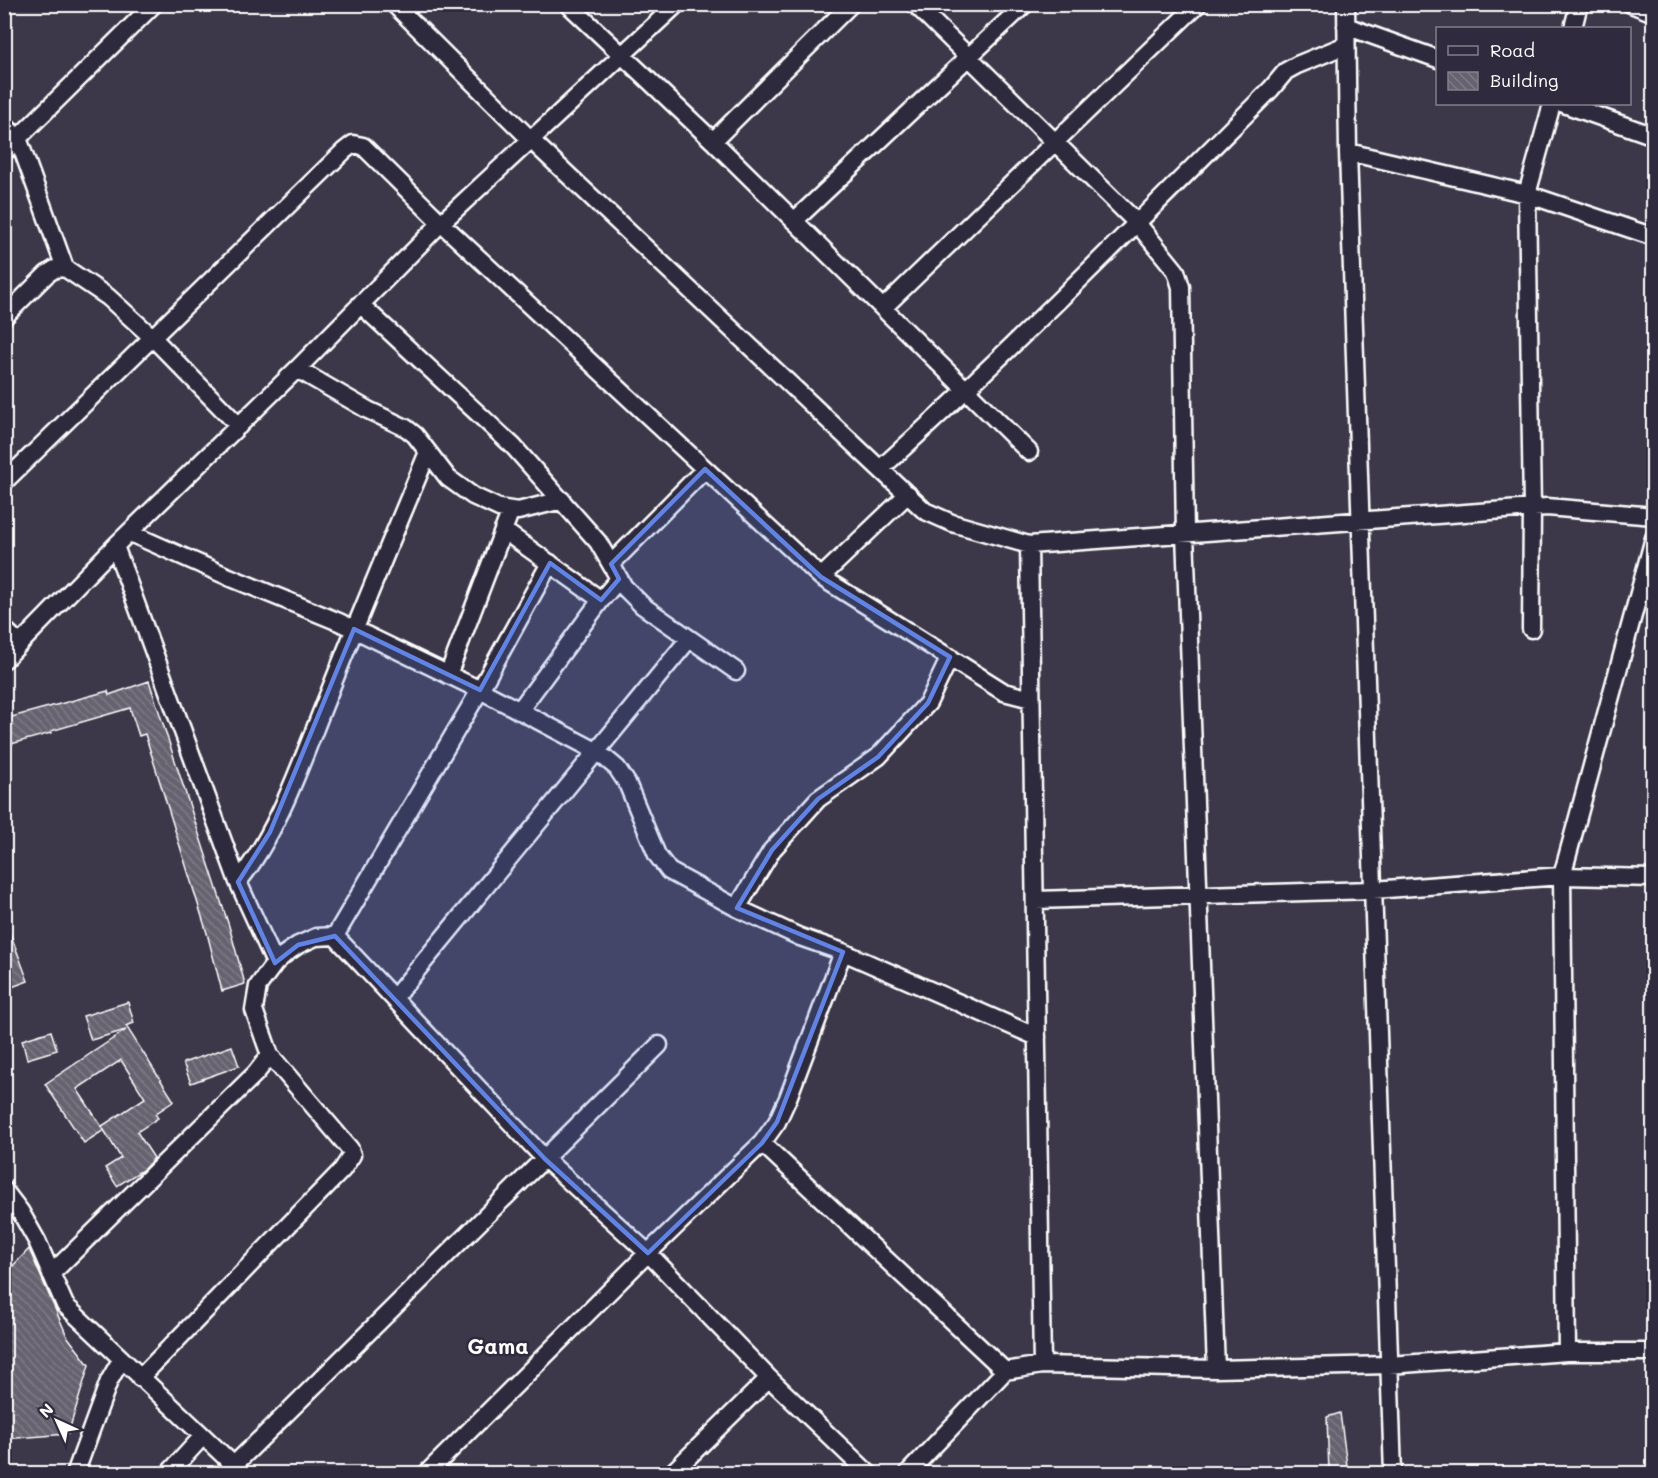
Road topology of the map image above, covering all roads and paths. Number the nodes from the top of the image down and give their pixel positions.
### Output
1 (154, 4) edge
2 (394, 4) edge
3 (568, 4) edge
4 (677, 4) edge
5 (851, 4) edge
6 (915, 4) edge
7 (1025, 4) edge
8 (1198, 4) edge
9 (1346, 4) edge
10 (1579, 4) edge
11 (1630, 4) edge
12 (1653, 14) edge
13 (1346, 26) junction
14 (1573, 27) edge
15 (1347, 45) junction
16 (621, 56) junction
17 (969, 58) junction
18 (1436, 58) edge
19 (1552, 105) edge
20 (1567, 105) edge
21 (4, 125) edge
22 (1653, 136) edge
23 (18, 138) junction
24 (532, 141) junction
25 (713, 141) junction
26 (1054, 143) junction
27 (4, 152) edge
28 (1348, 152) junction
29 (1527, 195) junction
30 (794, 221) junction
31 (441, 223) junction
32 (1137, 223) junction
33 (1653, 237) edge
34 (65, 268) junction
35 (360, 304) junction
36 (884, 307) junction
37 (4, 317) edge
38 (153, 337) junction
39 (297, 369) junction
40 (966, 391) junction
41 (239, 426) junction
42 (428, 452) junction
43 (1029, 452) dead end
44 (705, 469) junction
45 (880, 469) junction
46 (4, 482) edge
47 (908, 494) junction
48 (562, 500) junction
49 (1532, 508) junction
50 (511, 510) junction
51 (1653, 516) edge
52 (1360, 521) junction
53 (503, 530) junction
54 (130, 533) junction
55 (1185, 533) junction
56 (1653, 538) edge
57 (1029, 545) junction
58 (115, 546) junction
59 (549, 563) junction
60 (611, 564) junction
61 (821, 577) junction
62 (619, 579) junction
63 (601, 600) junction
64 (4, 629) edge
65 (354, 629) junction
66 (1531, 629) dead end
67 (689, 639) junction
68 (19, 644) junction
69 (950, 657) junction
70 (4, 660) edge
71 (736, 671) dead end
72 (448, 675) junction
73 (480, 690) junction
74 (1031, 699) junction
75 (519, 711) junction
76 (598, 752) junction
77 (1562, 876) junction
78 (1653, 878) edge
79 (238, 882) junction
80 (1373, 890) junction
81 (1198, 895) junction
82 (1035, 900) junction
83 (737, 908) junction
84 (335, 936) junction
85 (843, 952) junction
86 (275, 963) junction
87 (394, 998) junction
88 (1037, 1037) junction
89 (659, 1045) dead end
90 (270, 1054) junction
91 (762, 1143) junction
92 (545, 1159) junction
93 (4, 1190) edge
94 (648, 1253) junction
95 (51, 1274) junction
96 (1567, 1352) junction
97 (1653, 1352) edge
98 (121, 1360) junction
99 (1042, 1365) junction
100 (1389, 1365) junction
101 (1216, 1369) junction
102 (1005, 1371) junction
103 (140, 1378) junction
104 (769, 1378) junction
105 (203, 1436) junction
106 (238, 1469) edge
107 (75, 1473) edge
108 (168, 1473) edge
109 (426, 1473) edge
110 (671, 1473) edge
111 (869, 1473) edge
112 (907, 1473) edge
113 (1393, 1473) edge

1 - 23 street
2 - 24 street
3 - 16 street
4 - 16 street
5 - 25 street
6 - 17 street
7 - 17 street
8 - 26 street
9 - 13 street
10 - 14 street
11 - 12 street
13 - 15 street
13 - 18 street
15 - 28 street
15 - 32 street
16 - 24 street
16 - 25 street
17 - 26 street
17 - 30 street
19 - 29 street
20 - 22 street
21 - 23 street
23 - 27 street
23 - 34 street
24 - 31 street
24 - 45 street
25 - 30 street
26 - 32 street
26 - 36 street
28 - 29 street
28 - 52 street
29 - 33 street
29 - 49 street
30 - 36 street
31 - 35 street
31 - 38 street
31 - 44 street
32 - 40 street
32 - 55 street
34 - 37 street
34 - 38 street
35 - 39 street
35 - 48 street
36 - 40 street
38 - 41 street
38 - 46 street
39 - 41 street
39 - 42 street
40 - 43 street
40 - 45 street
41 - 54 street
42 - 50 street
42 - 65 street
44 - 60 street
44 - 61 street
45 - 47 street
47 - 57 street
47 - 61 street
48 - 50 street
48 - 60 street
49 - 51 street
49 - 52 street
49 - 66 street
50 - 53 street
52 - 55 street
52 - 80 street
53 - 59 street
53 - 72 street
54 - 58 street
54 - 65 street
55 - 57 street
55 - 81 street
56 - 77 street
57 - 74 street
58 - 68 street
58 - 79 street
59 - 63 street
59 - 73 street
60 - 62 street
61 - 69 street
62 - 63 street
62 - 67 street
63 - 75 street
64 - 68 street
65 - 72 street
65 - 79 street
67 - 71 street
67 - 76 street
68 - 70 street
69 - 74 street
69 - 83 street
72 - 73 street
73 - 75 street
73 - 84 street
74 - 82 street
75 - 76 street
76 - 83 street
76 - 87 street
77 - 78 street
77 - 80 street
77 - 96 street
79 - 86 street
80 - 81 street
80 - 100 street
81 - 82 street
81 - 101 street
82 - 88 street
83 - 85 street
84 - 86 street
84 - 87 street
85 - 88 street
85 - 91 street
86 - 90 street
87 - 92 street
88 - 99 street
89 - 92 street
90 - 95 street
90 - 103 street
91 - 94 street
91 - 102 street
92 - 94 street
92 - 106 street
93 - 95 street
94 - 104 street
94 - 109 street
95 - 98 street
96 - 97 street
96 - 100 street
98 - 103 street
98 - 107 street
99 - 101 street
99 - 102 street
100 - 101 street
100 - 113 street
102 - 112 street
103 - 105 street
104 - 110 street
104 - 111 street
105 - 106 street
105 - 108 street

